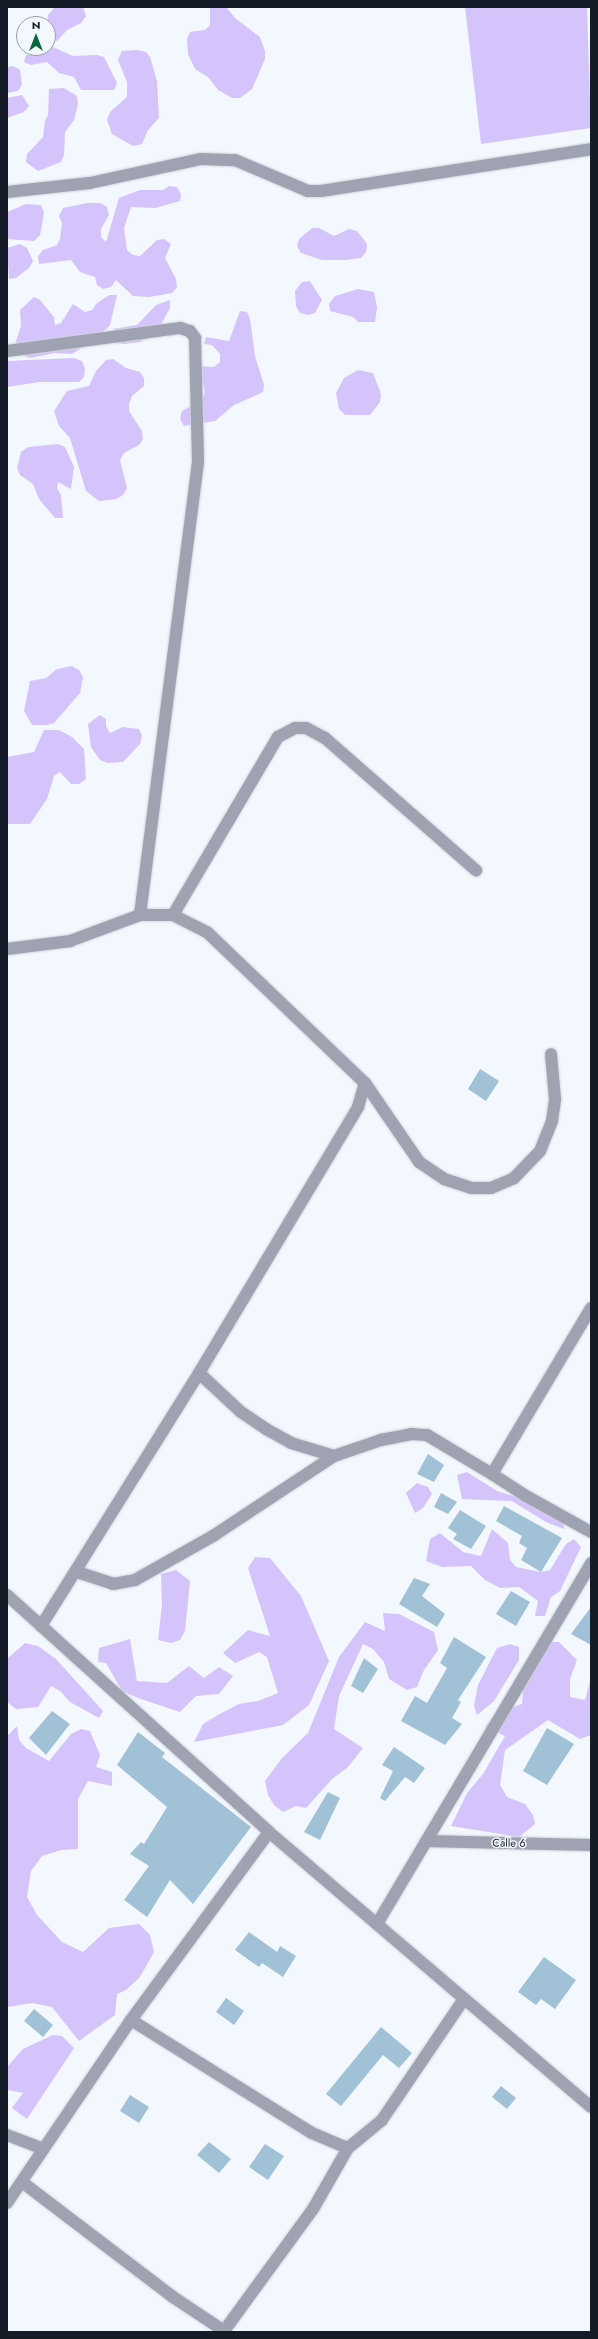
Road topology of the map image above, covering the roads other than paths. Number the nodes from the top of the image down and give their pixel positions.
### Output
1 (591, 149) edge
2 (7, 192) edge
3 (7, 351) edge
4 (476, 870) dead end
5 (173, 915) junction
6 (140, 916) junction
7 (7, 949) edge
8 (552, 1054) dead end
9 (366, 1083) junction
10 (591, 1308) edge
11 (199, 1373) junction
12 (334, 1456) junction
13 (492, 1474) junction
14 (591, 1532) edge
15 (591, 1563) edge
16 (77, 1572) junction
17 (7, 1595) edge
18 (41, 1626) junction
19 (269, 1832) junction
20 (426, 1841) junction
21 (591, 1845) edge
22 (377, 1924) junction
23 (464, 1999) junction
24 (131, 2020) junction
25 (591, 2108) edge
26 (7, 2135) edge
27 (348, 2148) junction
28 (43, 2149) junction
29 (22, 2182) junction
30 (7, 2203) edge
31 (223, 2332) edge

1 - 2 street
3 - 6 street
4 - 5 street
5 - 6 street
5 - 9 street
6 - 7 street
8 - 9 street
9 - 11 street
10 - 13 street
11 - 12 street
11 - 16 street
12 - 13 street
12 - 16 street
13 - 14 street
15 - 20 street
16 - 18 street
17 - 18 street
18 - 19 street
19 - 22 street
19 - 24 street
20 - 21 street, Calle 6
20 - 22 street
22 - 23 street
23 - 25 street
23 - 27 street
24 - 27 street
24 - 28 street
26 - 28 street
27 - 31 street
28 - 29 street
29 - 30 street
29 - 31 street

